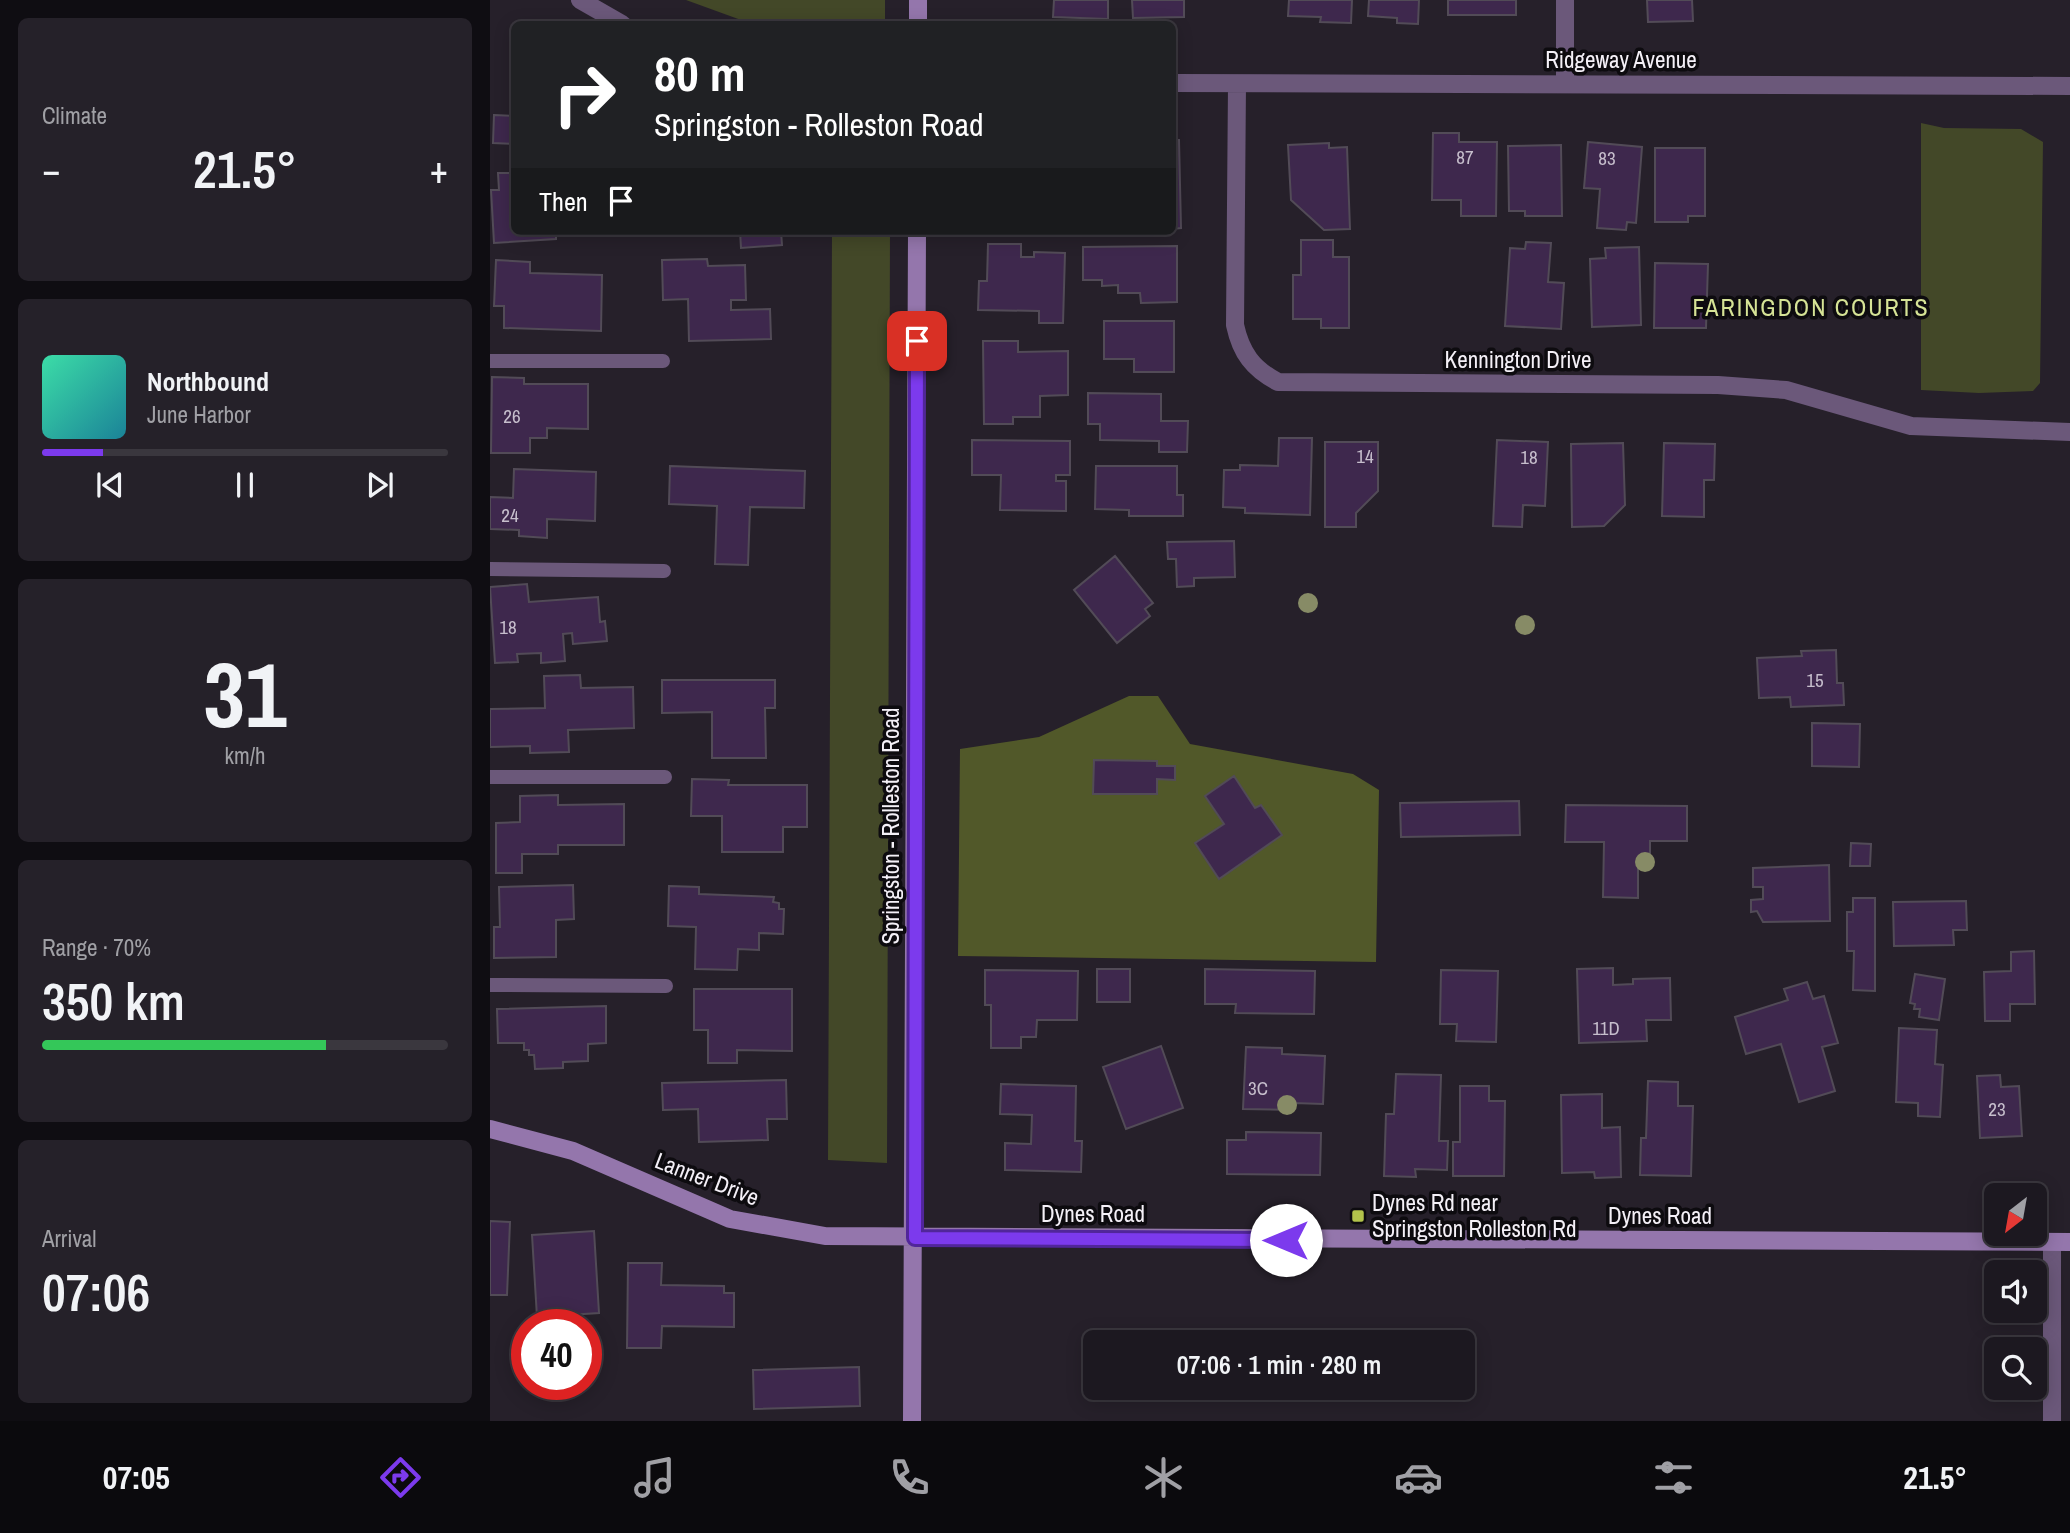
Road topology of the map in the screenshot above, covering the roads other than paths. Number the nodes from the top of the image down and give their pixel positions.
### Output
1 (580, 0) edge
2 (918, 0) edge
3 (1566, 0) edge
4 (617, 21) edge
5 (918, 21) edge
6 (1176, 83) edge
7 (1237, 83) junction
8 (1565, 84) junction
9 (2070, 86) edge
10 (917, 235) edge
11 (490, 361) edge
12 (663, 361) dead end
13 (2070, 432) edge
14 (490, 569) edge
15 (664, 571) dead end
16 (490, 777) edge
17 (665, 777) dead end
18 (490, 985) edge
19 (666, 986) dead end
20 (490, 1129) edge
21 (915, 1238) junction
22 (2061, 1242) edge
23 (912, 1421) edge
24 (2052, 1421) edge

1 - 4 street
2 - 5 street
3 - 8 street
6 - 7 street, Ridgeway Avenue
7 - 8 street, Ridgeway Avenue
7 - 13 street, Kennington Drive
8 - 9 street, Ridgeway Avenue
10 - 21 street, Springston - Rolleston Road
11 - 12 lane
14 - 15 lane
16 - 17 lane
18 - 19 lane
20 - 21 street, Lanner Drive
21 - 22 street, Dynes Road
21 - 23 street, Springston - Rolleston Road
22 - 24 street

